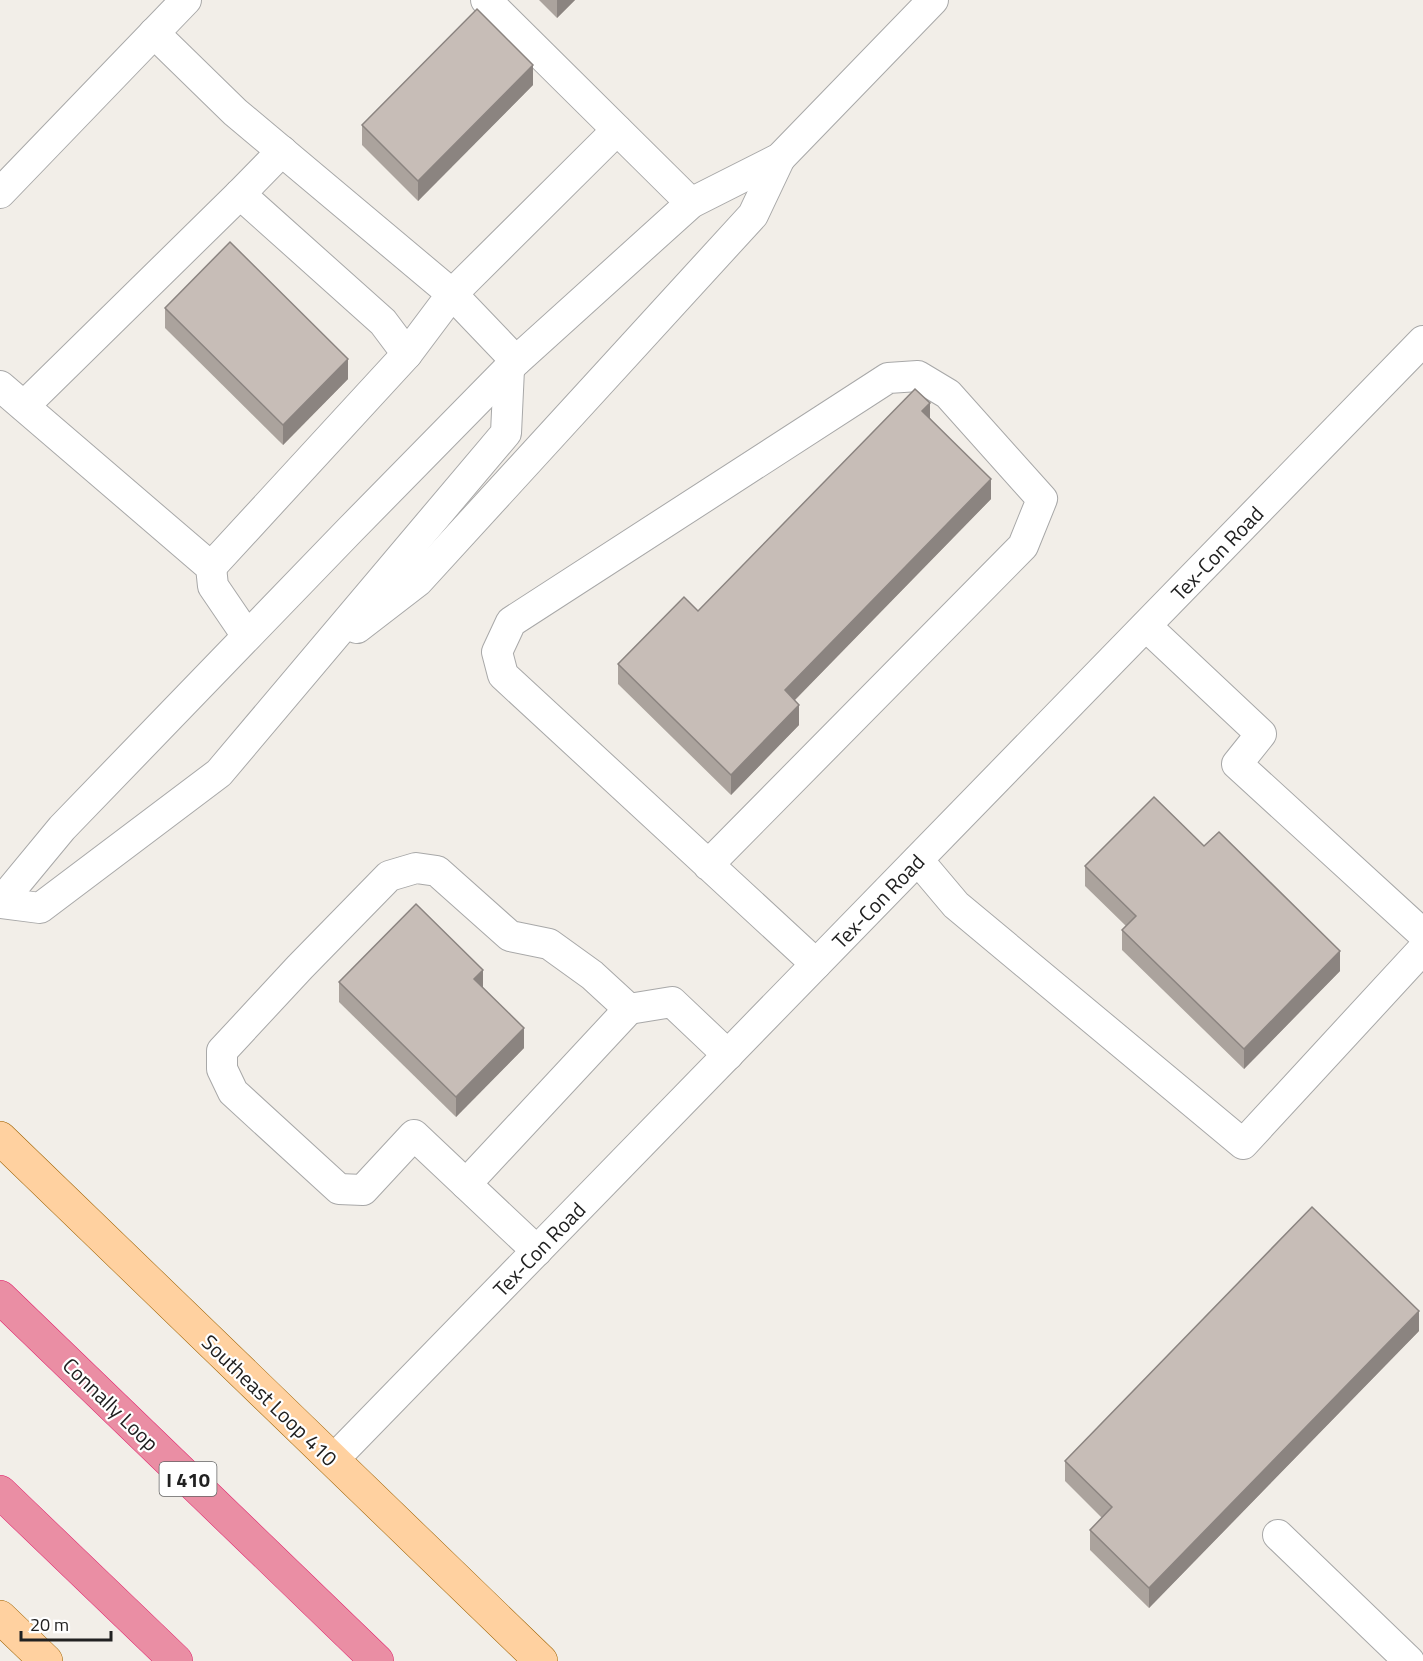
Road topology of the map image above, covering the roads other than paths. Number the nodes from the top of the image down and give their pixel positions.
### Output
1 (186, 0) edge
2 (486, 0) edge
3 (933, 0) edge
4 (154, 33) junction
5 (617, 130) junction
6 (282, 151) junction
7 (780, 158) junction
8 (0, 193) edge
9 (240, 194) junction
10 (691, 203) junction
11 (452, 294) junction
12 (1423, 341) edge
13 (407, 354) junction
14 (513, 365) junction
15 (9, 393) edge
16 (211, 567) junction
17 (1146, 626) junction
18 (247, 636) junction
19 (310, 664) junction
20 (918, 860) junction
21 (708, 865) junction
22 (0, 903) edge
23 (1423, 934) edge
24 (1423, 949) edge
25 (816, 964) junction
26 (629, 1009) junction
27 (728, 1055) junction
28 (0, 1138) edge
29 (466, 1184) junction
30 (537, 1251) junction
31 (0, 1297) edge
32 (333, 1461) junction
33 (0, 1492) edge
34 (1278, 1535) dead end
35 (0, 1617) edge
36 (46, 1661) edge
37 (176, 1661) edge
38 (377, 1661) edge
39 (541, 1661) edge
40 (1409, 1661) edge

1 - 4 street
2 - 5 street
3 - 7 street
4 - 6 street
4 - 8 street
5 - 10 street
5 - 11 street
6 - 9 street
6 - 11 street
7 - 10 street
7 - 19 street
9 - 13 street
9 - 15 street
10 - 14 street
11 - 13 street
11 - 14 street
12 - 17 street, Tex-Con Road
13 - 16 street
14 - 18 street
14 - 19 street
15 - 16 street
16 - 18 street
17 - 20 street, Tex-Con Road
17 - 23 street
18 - 22 street
19 - 22 street
20 - 24 street
20 - 25 street, Tex-Con Road
21 - 21 street
21 - 25 street
25 - 27 street, Tex-Con Road
26 - 27 street
26 - 29 street
26 - 29 street
27 - 30 street, Tex-Con Road
28 - 32 main road, Southeast Loop 410
29 - 30 street
30 - 32 street, Tex-Con Road
31 - 38 highway, Connally Loop / I 410
32 - 39 main road, Southeast Loop 410
33 - 37 highway
34 - 40 street
35 - 36 main road

